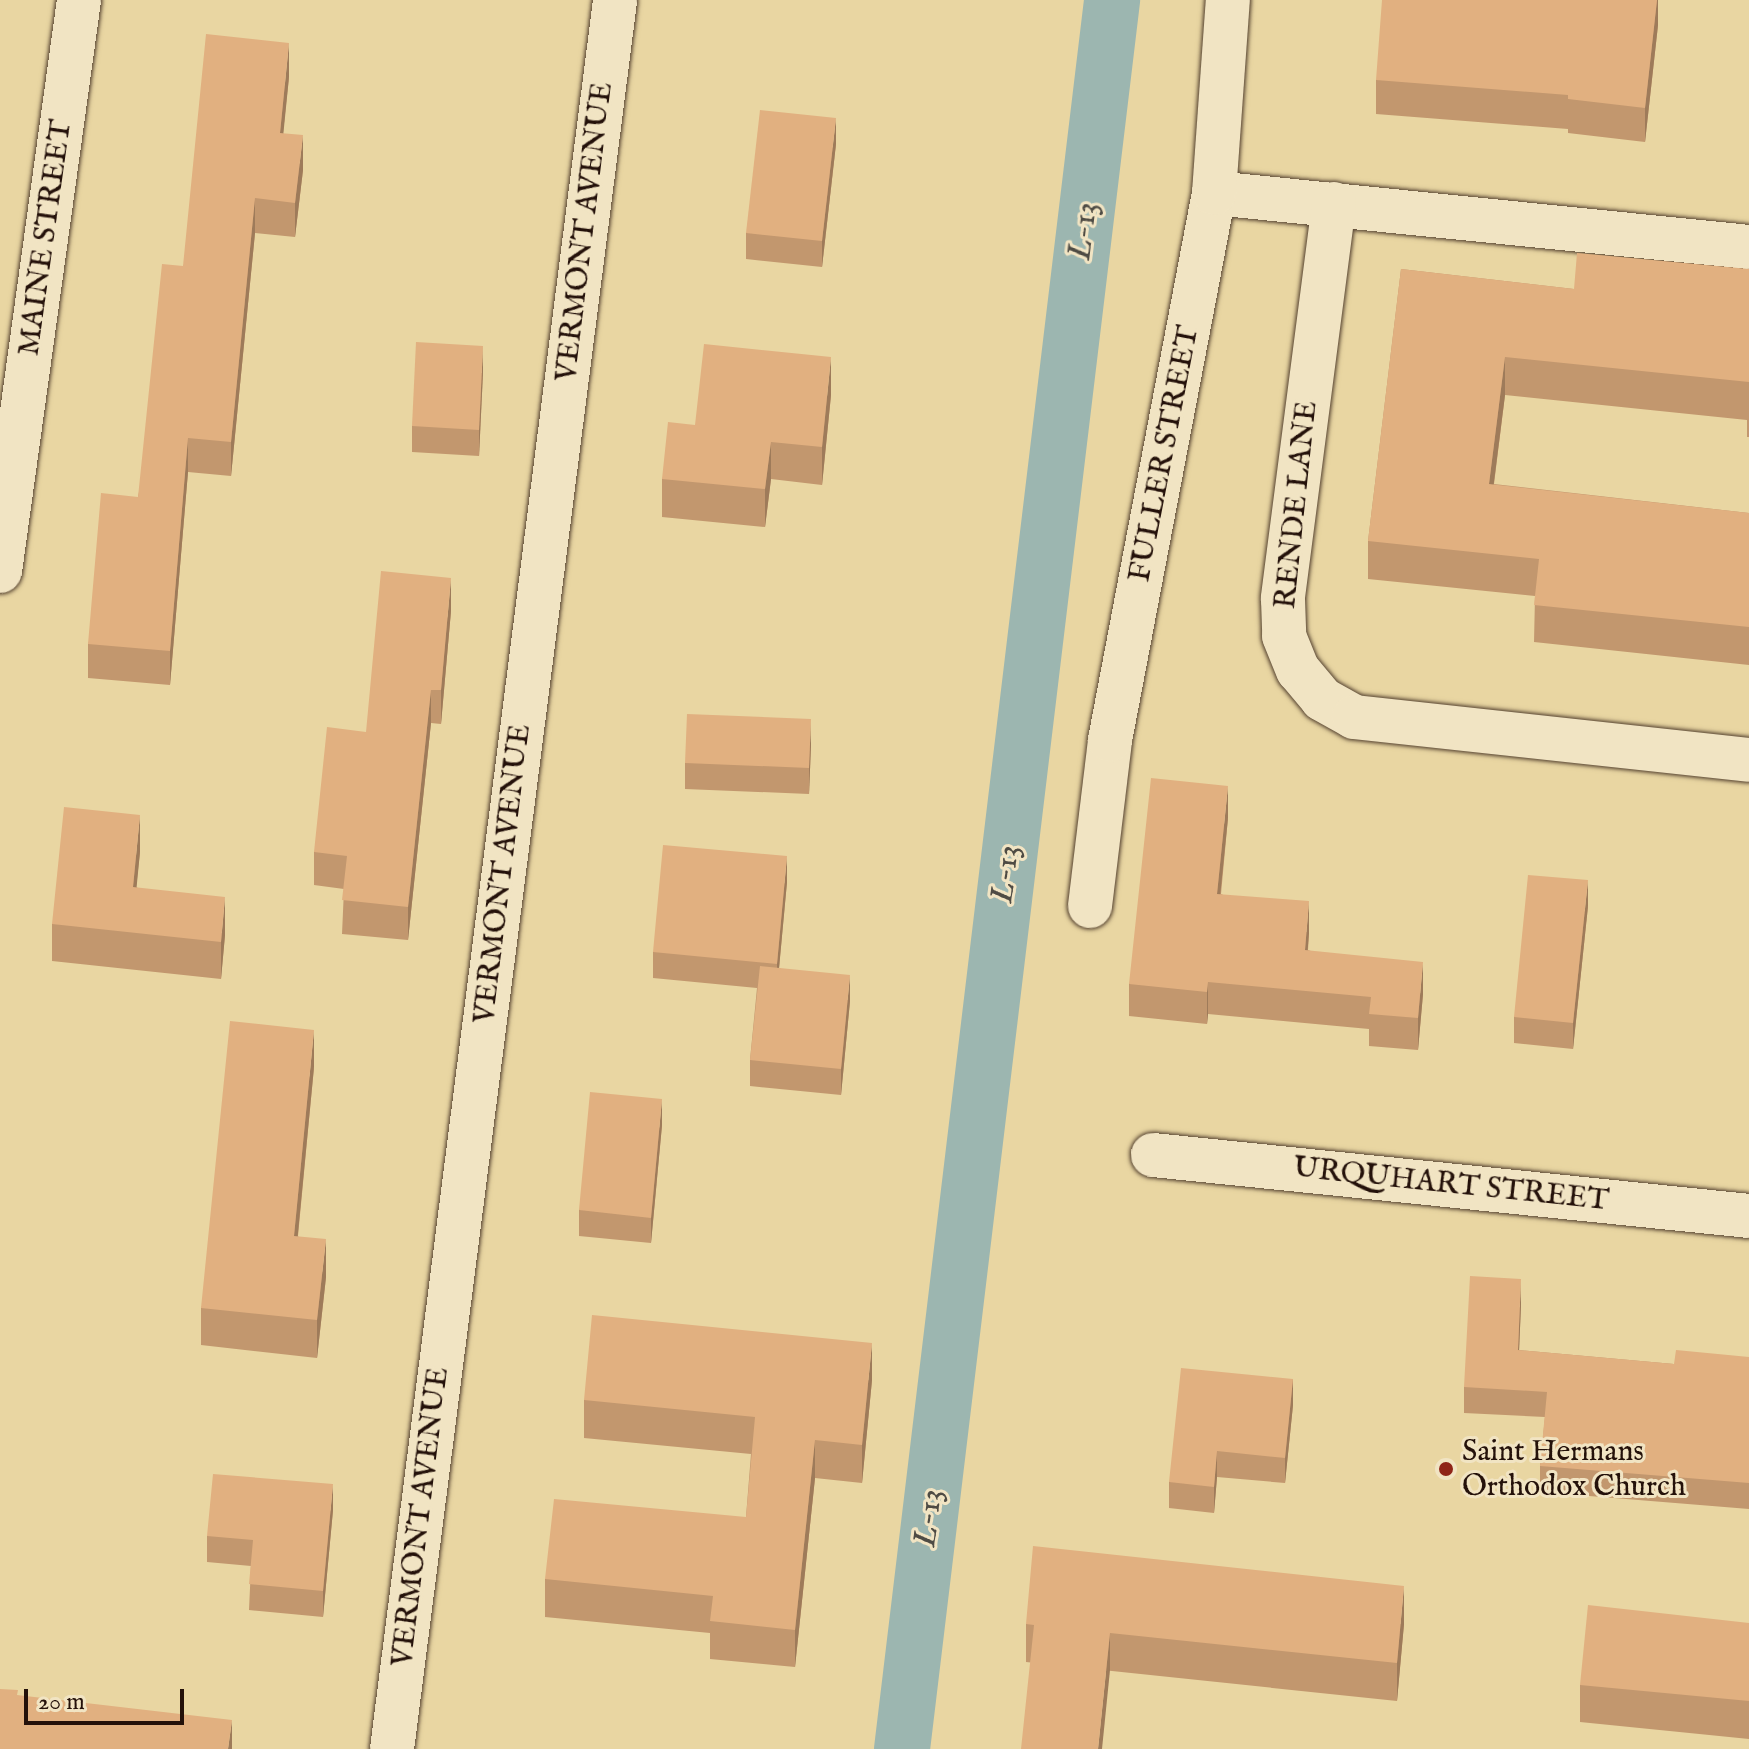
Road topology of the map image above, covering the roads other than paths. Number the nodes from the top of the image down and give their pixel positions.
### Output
1 (79, 0) edge
2 (615, 0) edge
3 (1228, 0) edge
4 (1214, 193) junction
5 (1334, 204) junction
6 (1749, 247) edge
7 (0, 571) edge
8 (1749, 760) edge
9 (1090, 906) dead end
10 (1153, 1155) dead end
11 (1749, 1216) edge
12 (392, 1749) edge

1 - 7 street, MAINE STREET
2 - 12 street, VERMONT AVENUE
3 - 4 street, FULLER STREET
4 - 5 street
4 - 9 street, FULLER STREET
5 - 6 street
5 - 8 street, RENDE LANE
10 - 11 street, URQUHART STREET

